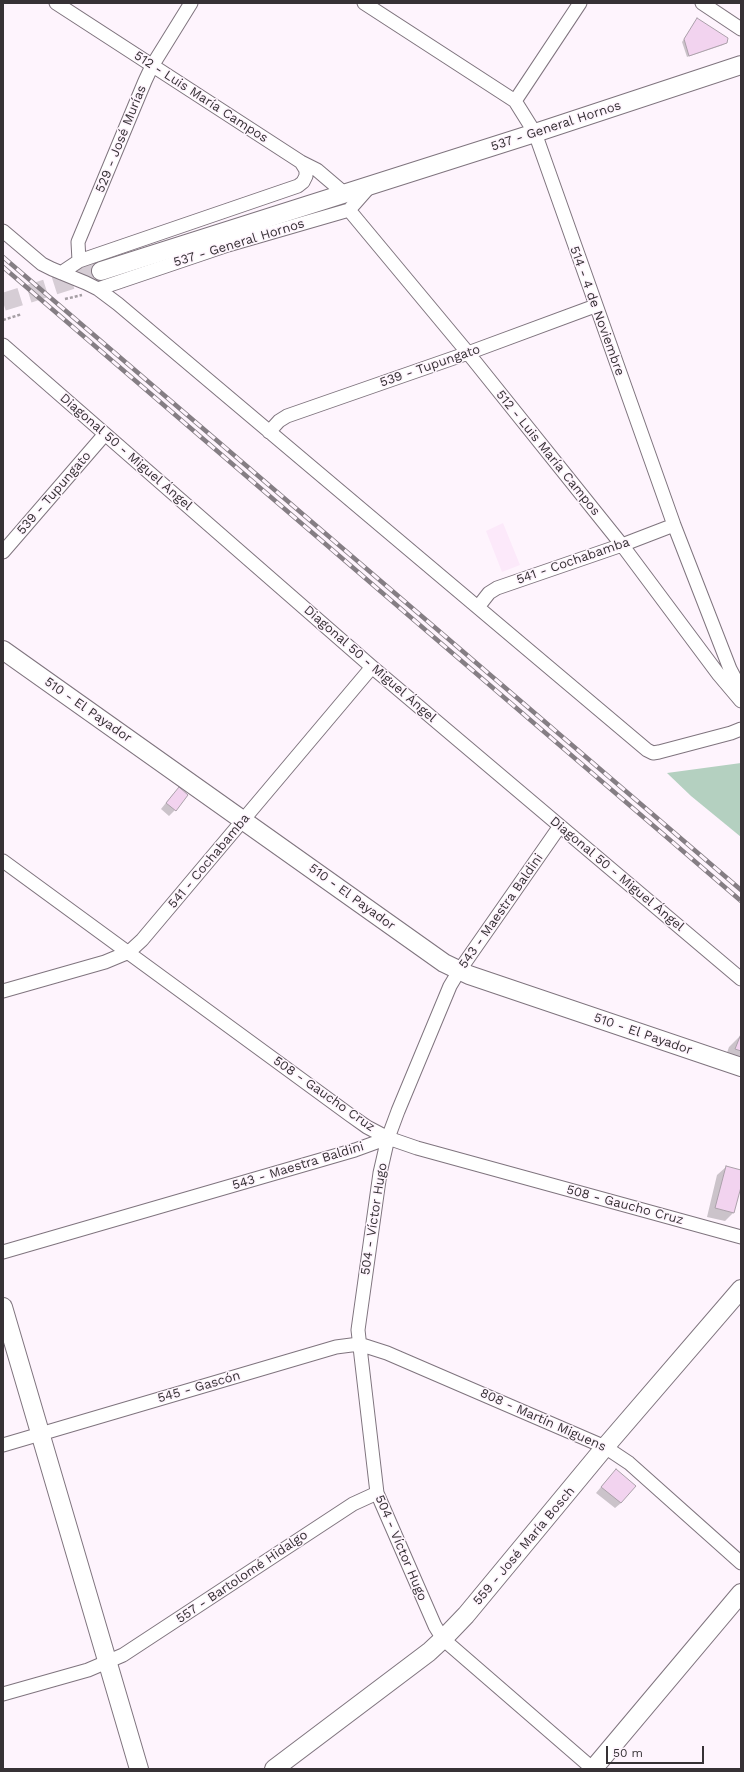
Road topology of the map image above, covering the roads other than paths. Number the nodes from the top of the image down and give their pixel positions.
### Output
1 (56, 3) edge
2 (191, 3) edge
3 (364, 3) edge
4 (580, 3) edge
5 (702, 3) edge
6 (741, 28) edge
7 (741, 65) edge
8 (152, 66) junction
9 (516, 101) junction
10 (535, 133) junction
11 (301, 162) junction
12 (371, 185) junction
13 (344, 193) junction
14 (349, 210) junction
15 (3, 231) edge
16 (79, 261) junction
17 (102, 271) tunnel mouth
18 (60, 273) junction
19 (98, 289) junction
20 (595, 306) junction
21 (3, 345) edge
22 (468, 353) junction
23 (269, 432) junction
24 (105, 434) junction
25 (674, 525) junction
26 (622, 545) junction
27 (3, 552) edge
28 (478, 607) junction
29 (3, 650) edge
30 (372, 667) junction
31 (741, 690) edge
32 (741, 701) edge
33 (741, 729) edge
34 (243, 819) junction
35 (560, 826) junction
36 (3, 861) edge
37 (129, 952) junction
38 (459, 971) junction
39 (741, 979) edge
40 (3, 991) edge
41 (741, 1067) edge
42 (388, 1138) junction
43 (741, 1237) edge
44 (3, 1252) edge
45 (741, 1289) edge
46 (3, 1307) edge
47 (359, 1344) junction
48 (40, 1434) junction
49 (3, 1445) edge
50 (606, 1446) junction
51 (377, 1493) junction
52 (741, 1563) edge
53 (741, 1593) edge
54 (443, 1639) junction
55 (108, 1663) junction
56 (3, 1694) edge
57 (139, 1769) edge
58 (274, 1769) edge
59 (593, 1769) edge

1 - 8 street, 512 - Luis María Campos
2 - 8 street, 529 - José Murías
3 - 9 street, 514 - 4 de Noviembre
4 - 9 street
5 - 6 street
7 - 10 street, 537 - General Hornos
8 - 11 street, 512 - Luis María Campos
8 - 16 street, 529 - José Murías
9 - 10 street, 514 - 4 de Noviembre
10 - 12 street, 537 - General Hornos
10 - 20 street, 514 - 4 de Noviembre
11 - 13 street, 512 - Luis María Campos
11 - 16 street
12 - 13 street, 537 - General Hornos
12 - 14 street
13 - 17 street, 537 - General Hornos
14 - 19 street, 537 - General Hornos
14 - 22 street, 512 - Luis María Campos
15 - 18 street
16 - 18 street
18 - 19 street
19 - 23 street
20 - 22 street, 539 - Tupungato
20 - 25 street, 514 - 4 de Noviembre
21 - 24 street, Diagonal 50 - Miguel Ángel
22 - 23 street, 539 - Tupungato
22 - 26 street, 512 - Luis María Campos
23 - 28 street
24 - 27 street, 539 - Tupungato
24 - 30 street, Diagonal 50 - Miguel Ángel
25 - 26 street, 541 - Cochabamba
25 - 31 street, 514 - 4 de Noviembre
26 - 28 street, 541 - Cochabamba
26 - 32 street, 512 - Luis María Campos
28 - 33 street
29 - 34 street, 510 - El Payador
30 - 34 street, 541 - Cochabamba
30 - 35 street, Diagonal 50 - Miguel Ángel
34 - 37 street, 541 - Cochabamba
34 - 38 street, 510 - El Payador
35 - 38 street, 543 - Maestra Baldini
35 - 39 street, Diagonal 50 - Miguel Ángel
36 - 37 street, 508 - Gaucho Cruz
37 - 40 street, 541 - Cochabamba
37 - 42 street, 508 - Gaucho Cruz
38 - 41 street, 510 - El Payador
38 - 42 street, 543 - Maestra Baldini
42 - 43 street, 508 - Gaucho Cruz
42 - 44 street, 543 - Maestra Baldini
42 - 47 street, 504 - Víctor Hugo
45 - 50 street, 559 - José María Bosch
46 - 48 street
47 - 48 street, 545 - Gascón
47 - 50 street, 808 - Martín Miguens
47 - 51 street, 504 - Víctor Hugo
48 - 49 street, 545 - Gascón
48 - 55 street
50 - 52 street, 808 - Martín Miguens
50 - 54 street, 559 - José María Bosch
51 - 54 street, 504 - Víctor Hugo
51 - 55 street, 557 - Bartolomé Hidalgo
53 - 59 street
54 - 58 street, 559 - José María Bosch
54 - 59 street, 504 - Víctor Hugo
55 - 56 street, 557 - Bartolomé Hidalgo
55 - 57 street

